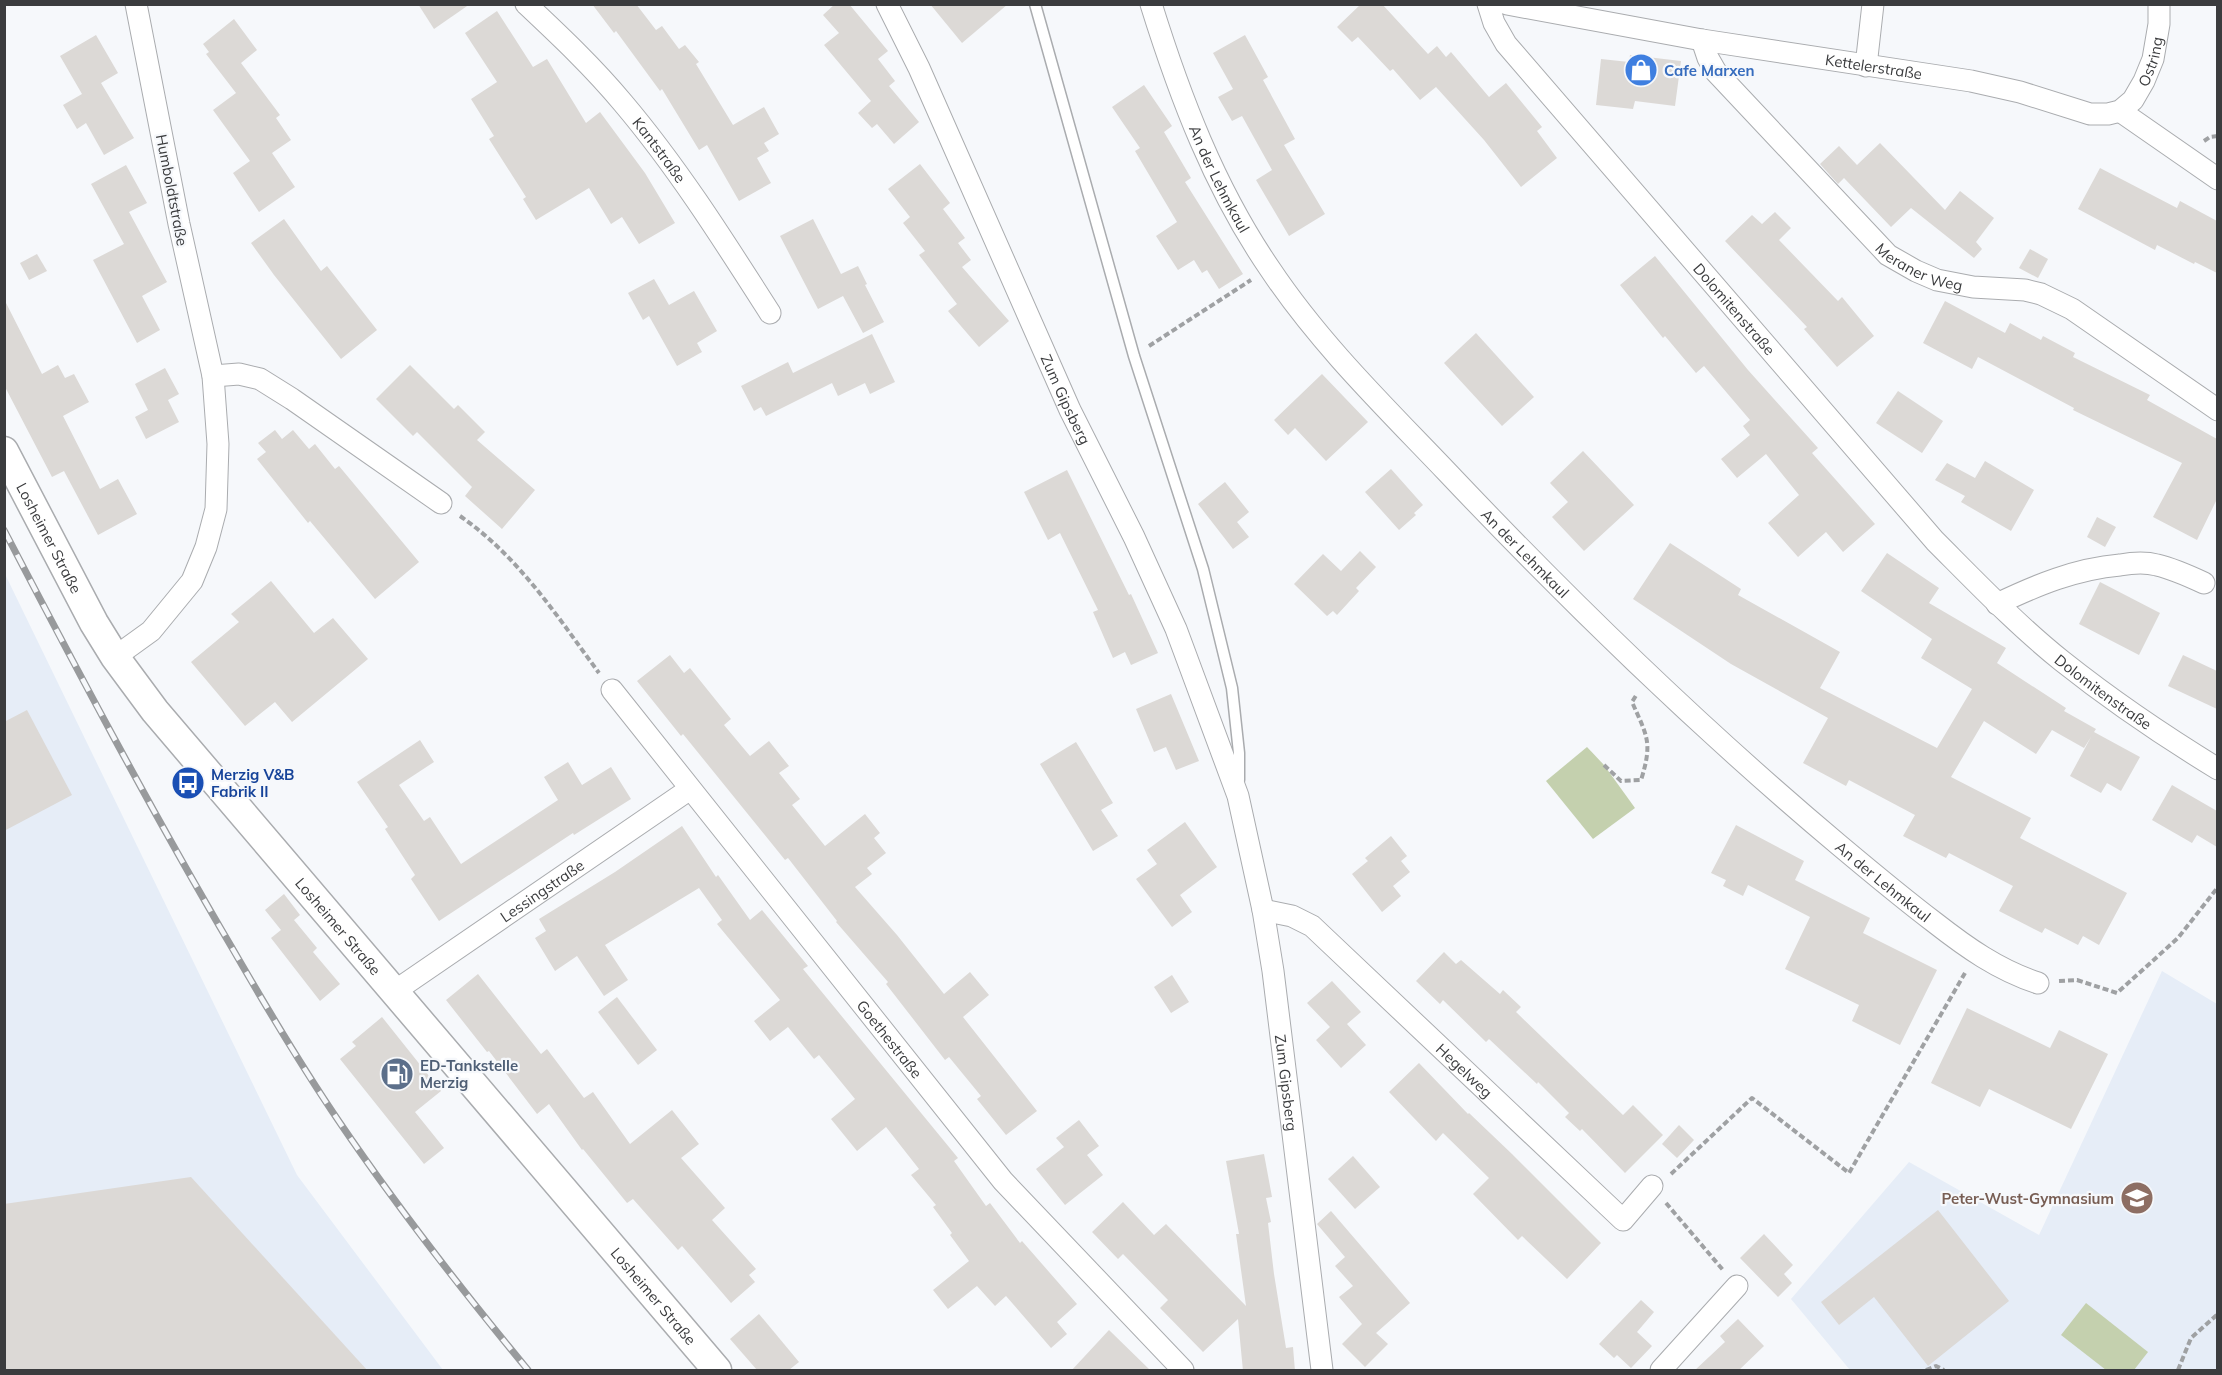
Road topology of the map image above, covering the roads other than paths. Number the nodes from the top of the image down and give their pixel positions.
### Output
1 (136, 4) edge
2 (526, 4) edge
3 (887, 4) edge
4 (1035, 4) edge
5 (1151, 4) edge
6 (1488, 4) edge
7 (1507, 4) edge
8 (1873, 4) edge
9 (2159, 4) edge
10 (1702, 40) junction
11 (1866, 66) junction
12 (2120, 111) junction
13 (2217, 179) edge
14 (770, 313) dead end
15 (213, 376) junction
16 (2210, 404) edge
17 (4, 451) edge
18 (441, 502) road end
19 (2205, 583) dead end
20 (1997, 604) junction
21 (116, 657) junction
22 (612, 690) road end
23 (2217, 769) edge
24 (690, 789) junction
25 (1238, 796) junction
26 (1263, 910) junction
27 (2038, 983) road end
28 (396, 991) junction
29 (1652, 1186) road end
30 (1737, 1286) road end
31 (717, 1371) edge
32 (1183, 1371) edge
33 (1322, 1371) edge
34 (1661, 1371) edge

1 - 15 street, Humboldtstraße
2 - 14 street, Kantstraße
3 - 25 street, Zum Gipsberg
4 - 25 lane, Zum Gipsberg
5 - 27 street, An der Lehmkaul
6 - 20 street, Dolomitenstraße
7 - 10 street, Kettelerstraße
8 - 11 street
9 - 12 street, Ostring
10 - 11 street, Kettelerstraße
10 - 16 street, Meraner Weg
11 - 12 street, Kettelerstraße
12 - 13 street
15 - 18 street
15 - 21 street, Humboldtstraße
17 - 21 main road, Losheimer Straße
19 - 20 street
20 - 23 street, Dolomitenstraße
21 - 28 main road, Losheimer Straße
22 - 24 street, Goethestraße
24 - 28 street, Lessingstraße
24 - 32 street, Goethestraße
25 - 26 street, Zum Gipsberg
26 - 29 street, Hegelweg
26 - 33 street, Zum Gipsberg
28 - 31 main road, Losheimer Straße
30 - 34 street

